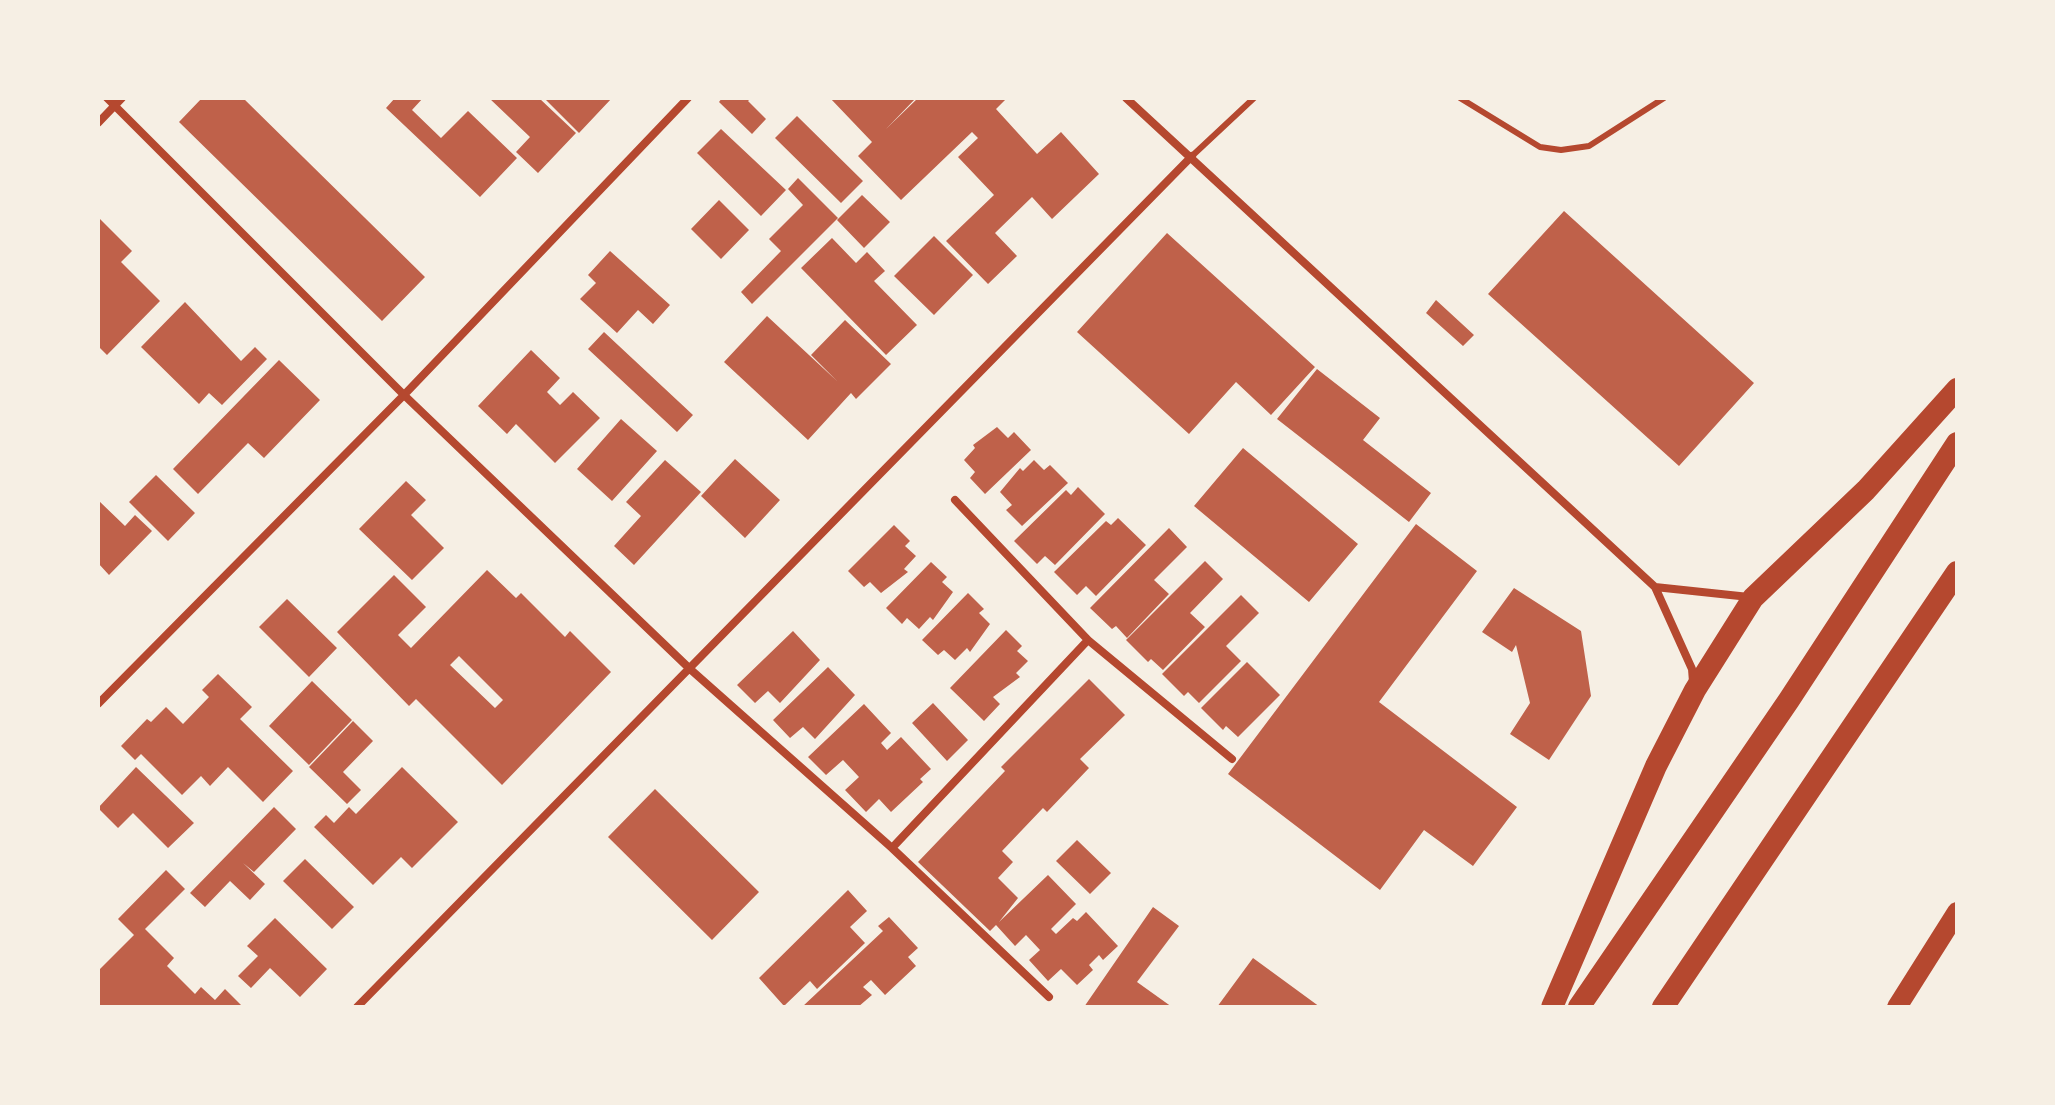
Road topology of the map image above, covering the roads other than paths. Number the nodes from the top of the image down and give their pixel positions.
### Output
1 (107, 98) edge
2 (122, 98) edge
3 (688, 98) edge
4 (1126, 98) edge
5 (1254, 98) edge
6 (1460, 98) edge
7 (1664, 98) edge
8 (115, 105) junction
9 (98, 123) edge
10 (1192, 156) junction
11 (1957, 389) edge
12 (404, 395) junction
13 (1957, 443) edge
14 (955, 500) dead end
15 (1957, 572) edge
16 (1655, 587) junction
17 (1753, 598) junction
18 (1088, 640) junction
19 (690, 669) junction
20 (1695, 690) junction
21 (98, 704) edge
22 (1232, 759) dead end
23 (892, 848) junction
24 (1957, 912) edge
25 (1049, 997) dead end
26 (357, 1007) edge
27 (1552, 1007) edge
28 (1579, 1007) edge
29 (1663, 1007) edge
30 (1897, 1007) edge

1 - 8 street
2 - 8 street
3 - 12 street
4 - 10 street
5 - 10 lane
6 - 7 lane
8 - 9 street
8 - 12 street
10 - 16 street
10 - 19 street
11 - 17 highway
12 - 19 street
12 - 21 street
13 - 28 highway
14 - 18 street
15 - 29 highway
16 - 17 street
16 - 20 street
17 - 20 highway
18 - 22 street
18 - 23 street
19 - 23 street
19 - 26 street
20 - 27 highway
23 - 25 street
24 - 30 main road

